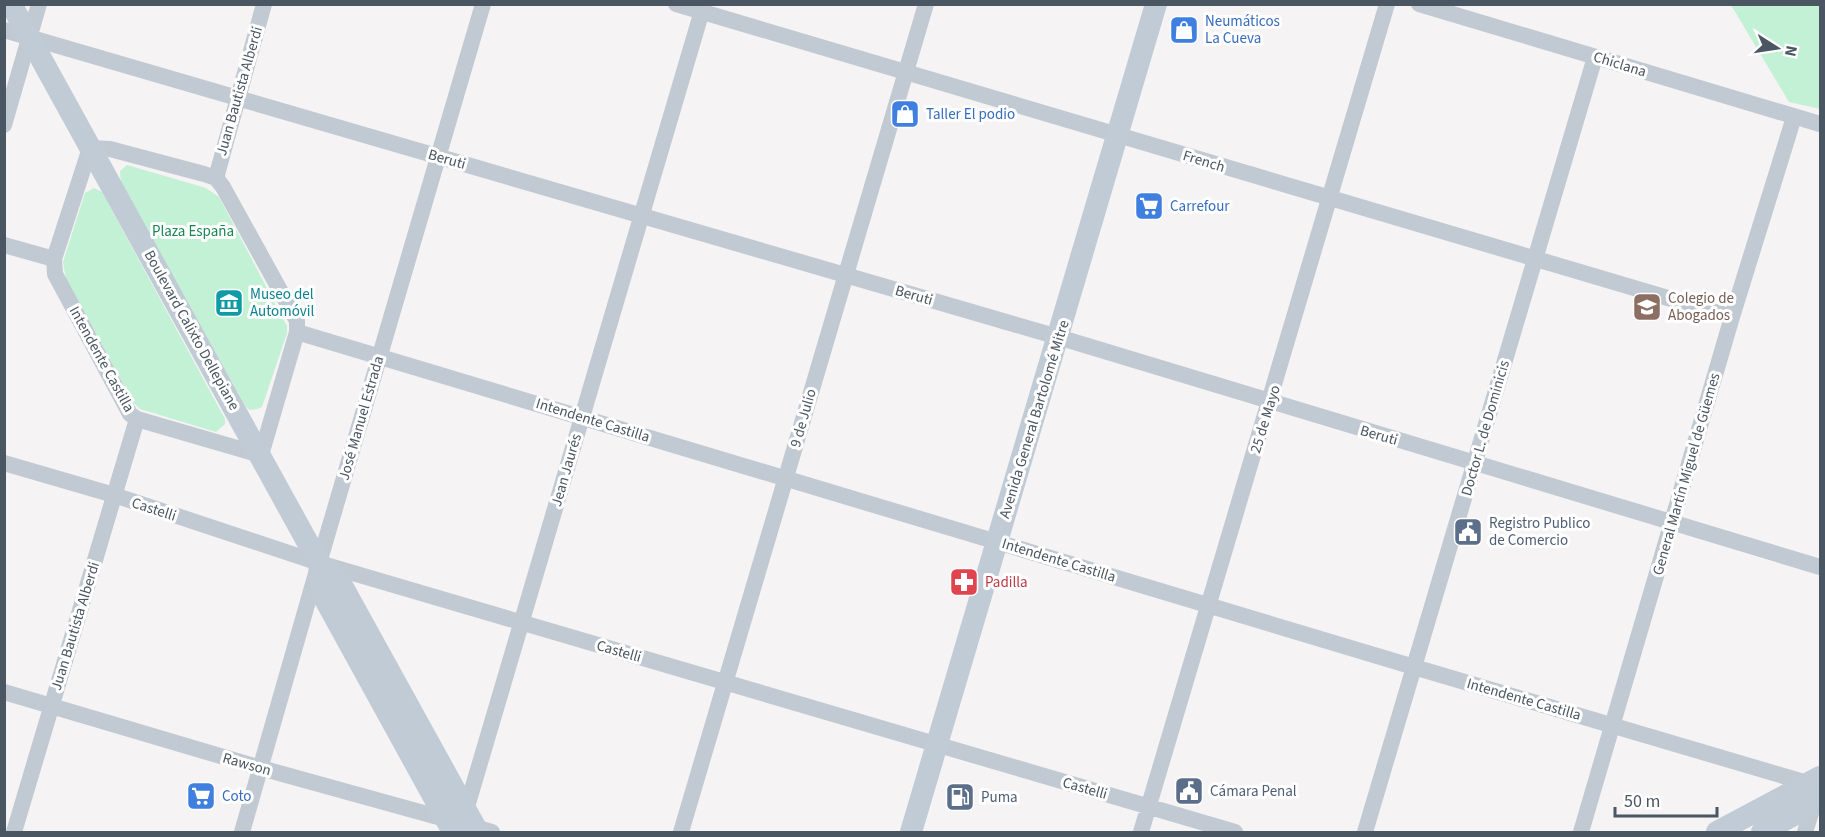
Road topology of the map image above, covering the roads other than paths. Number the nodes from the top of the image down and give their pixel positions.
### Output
1 (11, 4) edge
2 (39, 4) edge
3 (264, 4) edge
4 (483, 4) edge
5 (676, 4) edge
6 (926, 4) edge
7 (1156, 4) edge
8 (1387, 4) edge
9 (1419, 4) edge
10 (702, 8) edge
11 (4, 30) edge
12 (29, 37) junction
13 (1595, 57) junction
14 (906, 72) junction
15 (236, 98) junction
16 (1794, 117) junction
17 (1821, 124) edge
18 (4, 126) edge
19 (1118, 135) junction
20 (90, 148) junction
21 (438, 156) junction
22 (216, 178) junction
23 (1330, 199) junction
24 (641, 216) junction
25 (4, 245) edge
26 (54, 259) junction
27 (1535, 259) junction
28 (846, 275) junction
29 (1732, 317) junction
30 (297, 332) junction
31 (1058, 337) junction
32 (380, 356) junction
33 (1269, 402) junction
34 (582, 417) junction
35 (137, 419) junction
36 (261, 455) junction
37 (4, 463) edge
38 (1475, 463) junction
39 (786, 478) junction
40 (114, 495) junction
41 (1672, 522) junction
42 (998, 541) junction
43 (318, 563) junction
44 (1821, 567) edge
45 (1209, 605) junction
46 (521, 623) junction
47 (1414, 667) junction
48 (725, 683) junction
49 (4, 692) edge
50 (51, 706) junction
51 (1612, 725) junction
52 (936, 746) junction
53 (261, 768) junction
54 (1818, 789) edge
55 (1149, 806) junction
56 (466, 826) edge
57 (15, 832) edge
58 (242, 832) edge
59 (681, 832) edge
60 (911, 832) edge
61 (1141, 832) edge
62 (1235, 832) edge
63 (1365, 832) edge
64 (1581, 832) edge
65 (1717, 832) edge
66 (1762, 832) edge
67 (1805, 832) edge

1 - 12 main road, Boulevard Calixto Dellepiane
2 - 12 street
3 - 15 street, Juan Bautista Alberdi
4 - 21 street, José Manuel Estrada
5 - 10 street, French
6 - 14 street, 9 de Julio
7 - 19 main road, Avenida General Bartolomé Mitre
8 - 23 street, 25 de Mayo
9 - 13 street, Chiclana
10 - 14 street, French
10 - 24 street, Jean Jaurés
11 - 12 street, Beruti
12 - 15 street, Beruti
12 - 18 street
12 - 20 main road, Boulevard Calixto Dellepiane
13 - 16 street, Chiclana
13 - 27 street, Doctor L. de Dominicis
14 - 19 street, French
14 - 28 street, 9 de Julio
15 - 21 street, Beruti
15 - 22 street, Juan Bautista Alberdi
16 - 17 street, Chiclana
16 - 29 street, General Martín Miguel de Güemes
19 - 23 street, French
19 - 31 main road, Avenida General Bartolomé Mitre
20 - 22 street
20 - 26 street
20 - 36 main road, Boulevard Calixto Dellepiane
21 - 24 street, Beruti
21 - 32 street, José Manuel Estrada
22 - 30 street
23 - 27 street, French
23 - 33 street, 25 de Mayo
24 - 28 street, Beruti
24 - 34 street, Jean Jaurés
25 - 26 street
26 - 35 street, Intendente Castilla
27 - 29 street, French
27 - 38 street, Doctor L. de Dominicis
28 - 31 street, Beruti
28 - 39 street, 9 de Julio
29 - 41 street, General Martín Miguel de Güemes
30 - 32 street, Intendente Castilla
30 - 36 street
31 - 33 street, Beruti
31 - 42 main road, Avenida General Bartolomé Mitre
32 - 34 street, Intendente Castilla
32 - 43 street, José Manuel Estrada
33 - 38 street, Beruti
33 - 45 street, 25 de Mayo
34 - 39 street, Intendente Castilla
34 - 46 street, Jean Jaurés
35 - 36 street, Intendente Castilla
35 - 40 street, Juan Bautista Alberdi
36 - 43 main road, Boulevard Calixto Dellepiane
37 - 40 street, Castelli
38 - 41 street, Beruti
38 - 47 street, Doctor L. de Dominicis
39 - 42 street, Intendente Castilla
39 - 48 street, 9 de Julio
40 - 43 street, Castelli
40 - 50 street, Juan Bautista Alberdi
41 - 44 street, Beruti
41 - 51 street, General Martín Miguel de Güemes
42 - 45 street, Intendente Castilla
42 - 52 main road, Avenida General Bartolomé Mitre
43 - 46 street, Castelli
43 - 53 street, José Manuel Estrada
43 - 56 main road, Boulevard Calixto Dellepiane
45 - 47 street, Intendente Castilla
45 - 55 street, 25 de Mayo
46 - 48 street, Castelli
46 - 56 street, Jean Jaurés
47 - 51 street, Intendente Castilla
47 - 63 street, Doctor L. de Dominicis
48 - 52 street, Castelli
48 - 59 street, 9 de Julio
49 - 50 street, Rawson
50 - 53 street, Rawson
50 - 57 street, Juan Bautista Alberdi
51 - 54 street, Intendente Castilla
51 - 64 street, General Martín Miguel de Güemes
52 - 55 street, Castelli
52 - 60 main road, Avenida General Bartolomé Mitre
53 - 56 street, Rawson
53 - 58 street, José Manuel Estrada
54 - 65 main road
54 - 66 main road
54 - 67 street
55 - 61 street, 25 de Mayo
55 - 62 street, Castelli

